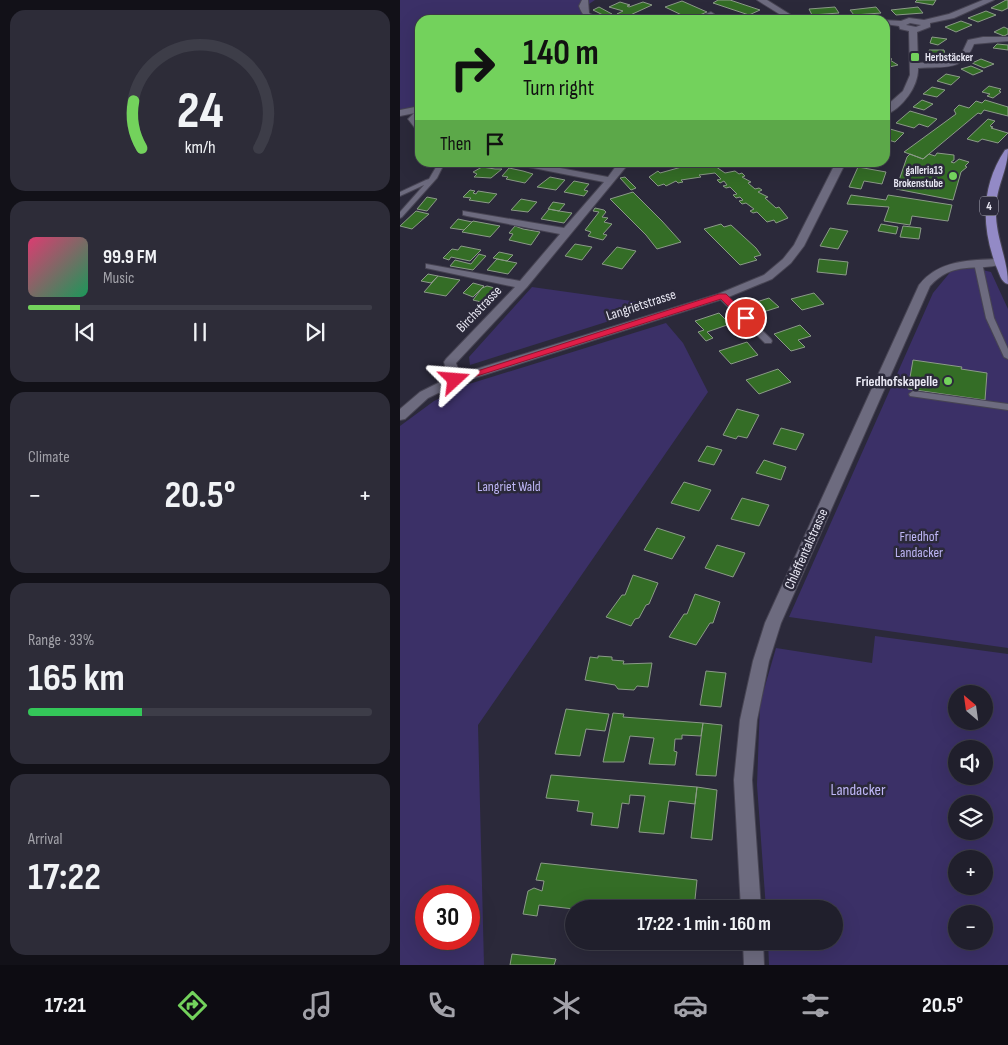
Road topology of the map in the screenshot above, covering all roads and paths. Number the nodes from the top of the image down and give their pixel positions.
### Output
1 (761, 0) edge
2 (990, 0) edge
3 (585, 2) dead end
4 (712, 14) dead end
5 (588, 15) edge
6 (709, 15) edge
7 (787, 15) edge
8 (924, 22) junction
9 (890, 23) edge
10 (902, 24) junction
11 (913, 30) junction
12 (1008, 39) edge
13 (915, 66) junction
14 (890, 107) edge
15 (415, 110) edge
16 (400, 113) edge
17 (415, 115) edge
18 (415, 124) edge
19 (1008, 152) edge
20 (440, 167) edge
21 (536, 167) edge
22 (621, 167) edge
23 (839, 167) edge
24 (435, 176) junction
25 (610, 180) junction
26 (400, 194) edge
27 (467, 213) dead end
28 (400, 216) edge
29 (567, 232) junction
30 (999, 262) junction
31 (978, 263) junction
32 (430, 266) dead end
33 (1008, 281) edge
34 (523, 285) junction
35 (722, 296) junction
36 (768, 341) dead end
37 (1008, 357) edge
38 (455, 380) junction
39 (913, 394) dead end
40 (1008, 407) edge
41 (400, 416) edge
42 (750, 900) edge
43 (753, 950) edge
44 (754, 965) edge

1 - 7 street
2 - 8 street
3 - 5 street
4 - 6 lane
8 - 10 street
8 - 11 street
9 - 10 street
10 - 11 street
11 - 13 street
12 - 13 street
13 - 14 street
15 - 16 street
17 - 18 lane
19 - 30 main road, 4
20 - 24 lane
21 - 25 street
22 - 25 street, Birchstrasse
23 - 35 street, Langrietstrasse
24 - 26 lane
24 - 28 lane
25 - 29 street, Birchstrasse
27 - 29 street
29 - 34 street, Birchstrasse
30 - 31 street, Chlaffentalstrasse
30 - 33 main road, 4
31 - 37 lane
31 - 42 street, Chlaffentalstrasse
32 - 34 street, Birchstrasse
34 - 38 street, Birchstrasse
35 - 36 lane
35 - 38 street, Langrietstrasse
38 - 41 street, Langrietstrasse
39 - 40 lane
43 - 44 street

